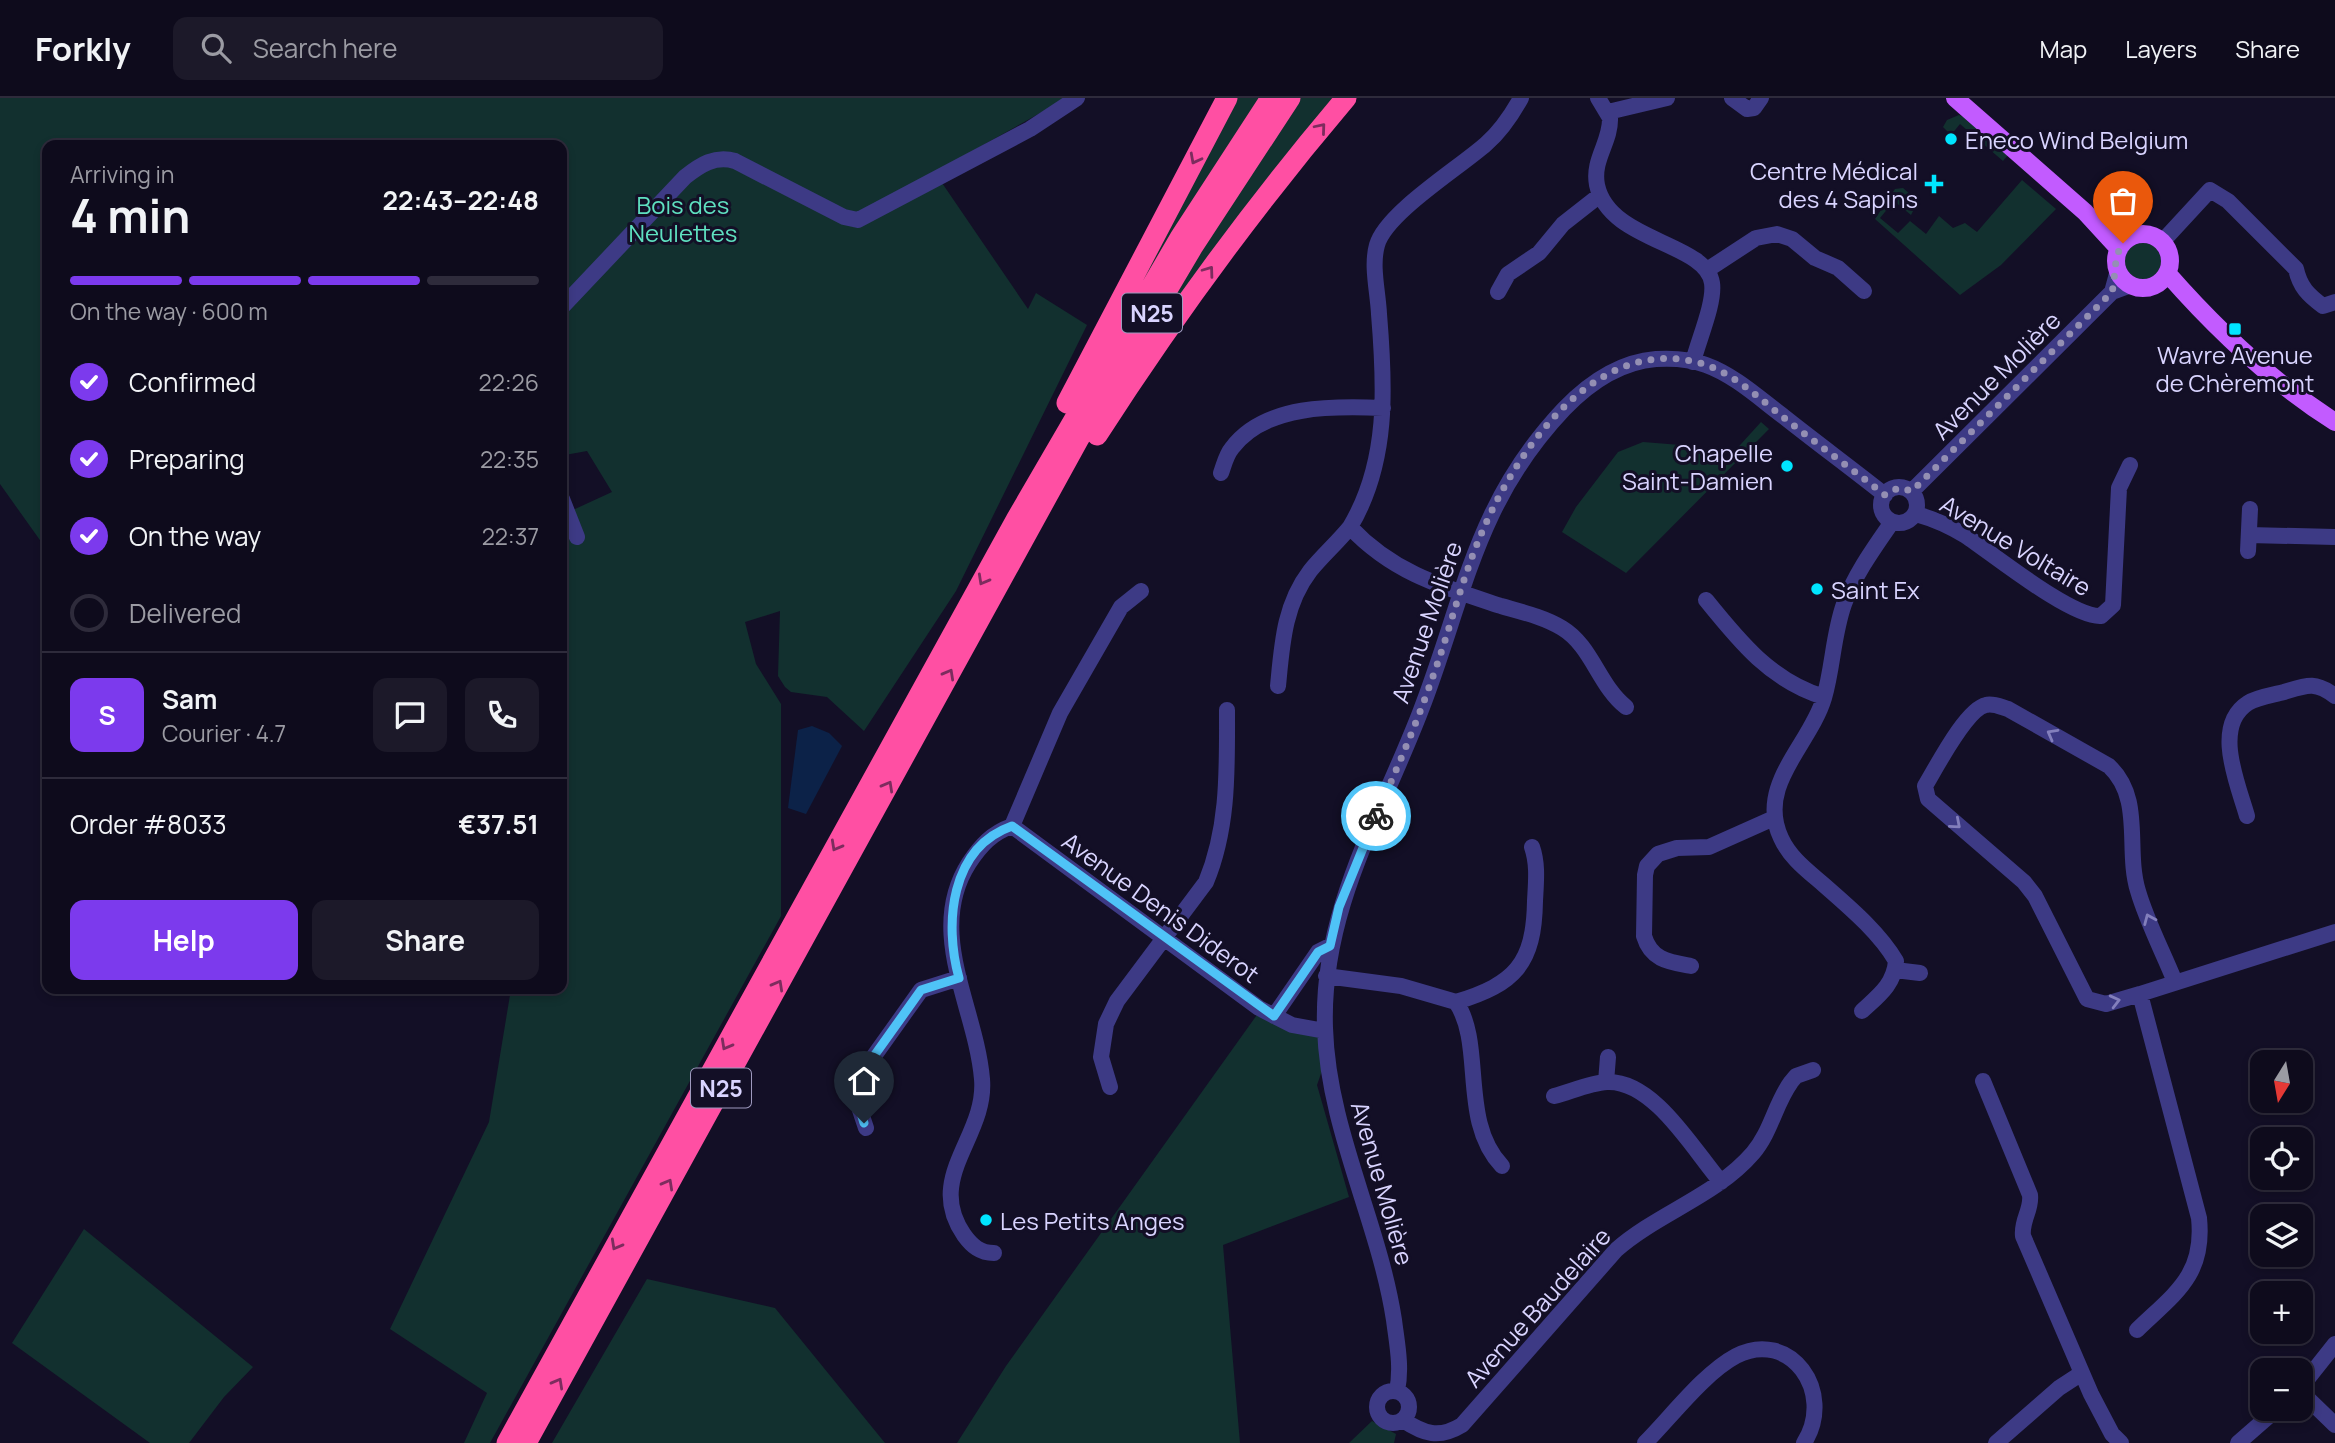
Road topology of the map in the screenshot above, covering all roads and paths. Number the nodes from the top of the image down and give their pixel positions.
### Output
1 (1077, 98) edge
2 (1227, 98) edge
3 (1271, 98) edge
4 (1290, 98) edge
5 (1346, 98) edge
6 (1521, 98) edge
7 (1598, 98) edge
8 (1667, 98) edge
9 (1732, 98) edge
10 (1761, 98) edge
11 (1955, 98) edge
12 (1608, 112) junction
13 (1600, 195) junction
14 (2167, 236) junction
15 (2124, 244) junction
16 (1707, 270) junction
17 (2118, 270) junction
18 (2167, 273) junction
19 (2131, 285) junction
20 (2150, 287) junction
21 (1864, 290) dead end
22 (1498, 292) dead end
23 (2112, 292) junction
24 (567, 302) edge
25 (2335, 302) edge
26 (2196, 308) junction
27 (1693, 362) junction
28 (1383, 408) junction
29 (2335, 422) edge
30 (2130, 465) dead end
31 (1221, 473) dead end
32 (1912, 491) junction
33 (1885, 495) junction
34 (2250, 509) dead end
35 (567, 512) edge
36 (1916, 514) junction
37 (1892, 522) junction
38 (1350, 527) junction
39 (1021, 528) junction
40 (577, 537) dead end
41 (2335, 537) edge
42 (1141, 591) dead end
43 (1461, 592) junction
44 (1706, 600) dead end
45 (1278, 686) dead end
46 (2335, 696) edge
47 (1824, 697) junction
48 (1626, 707) dead end
49 (1227, 710) dead end
50 (2247, 816) dead end
51 (1774, 818) junction
52 (1012, 826) junction
53 (1532, 847) dead end
54 (2335, 932) edge
55 (1166, 938) junction
56 (1330, 946) junction
57 (1691, 966) dead end
58 (1895, 970) junction
59 (1920, 973) dead end
60 (1326, 976) junction
61 (959, 978) junction
62 (2175, 982) junction
63 (2140, 994) junction
64 (1456, 1002) junction
65 (1862, 1011) dead end
66 (1274, 1016) junction
67 (1325, 1031) junction
68 (1608, 1057) dead end
69 (1813, 1070) dead end
70 (1983, 1081) dead end
71 (1606, 1082) junction
72 (1110, 1087) dead end
73 (1554, 1096) dead end
74 (866, 1128) dead end
75 (1502, 1166) dead end
76 (1721, 1182) junction
77 (994, 1253) dead end
78 (2137, 1330) dead end
79 (2335, 1344) edge
80 (2082, 1373) junction
81 (2313, 1373) edge
82 (1397, 1391) junction
83 (2313, 1402) edge
84 (1403, 1420) junction
85 (2263, 1421) edge
86 (2335, 1425) edge
87 (507, 1443) edge
88 (526, 1443) edge
89 (1645, 1443) edge
90 (1804, 1443) edge
91 (1996, 1443) edge
92 (2121, 1443) edge
93 (2238, 1443) edge

1 - 24 street
2 -> 39 highway
3 - 39 highway, N25
4 - 39 highway, N25
39 -> 5 highway
6 - 28 street
7 - 12 street
8 - 12 street
9 - 10 street
11 - 15 main road
12 - 13 street
13 - 16 street
13 - 22 street
14 - 15 main road
14 - 18 main road
14 - 25 street
15 - 17 main road
16 - 21 street
16 - 27 street
17 - 19 main road
17 - 23 street, Avenue Molière
18 - 20 main road
18 - 26 main road
19 - 20 main road
19 - 23 street, Avenue Molière
20 - 26 main road
23 - 32 street, Avenue Molière
26 - 29 main road
27 - 33 street, Avenue Molière
27 - 43 street, Avenue Molière
28 - 31 street
28 - 38 street
30 - 36 street, Avenue Voltaire
32 - 33 street
32 - 36 street
33 - 37 street
34 - 41 street
35 - 40 street
36 - 37 street
37 - 47 street
38 - 43 street
38 - 45 street
39 -> 87 highway, N25
88 -> 39 highway, N25
42 - 52 street
43 - 48 street
43 - 56 street, Avenue Molière
44 - 47 street
46 - 50 street
47 - 51 street
49 - 55 street
51 - 57 street
51 - 58 street
52 - 55 street, Avenue Denis Diderot
52 - 61 street
53 - 64 street
54 - 62 street
55 - 66 street, Avenue Denis Diderot
55 - 72 street
56 - 60 street, Avenue Molière
56 - 66 street
58 - 59 street
58 - 65 street
60 - 64 street
60 - 67 street, Avenue Molière
61 - 74 street
61 - 77 street
62 - 63 street
62 -> 63 street
63 - 78 street
64 - 75 street
66 - 67 street, Avenue Denis Diderot
67 - 82 street, Avenue Molière
68 - 71 street
69 - 76 street, Avenue Baudelaire
70 - 80 street
71 - 73 street
71 - 76 street
76 - 84 street, Avenue Baudelaire
79 - 81 street
80 - 91 street
80 - 92 street
82 - 84 street, Avenue Molière
82 - 84 street
83 - 86 street
85 - 93 street
89 - 90 street

